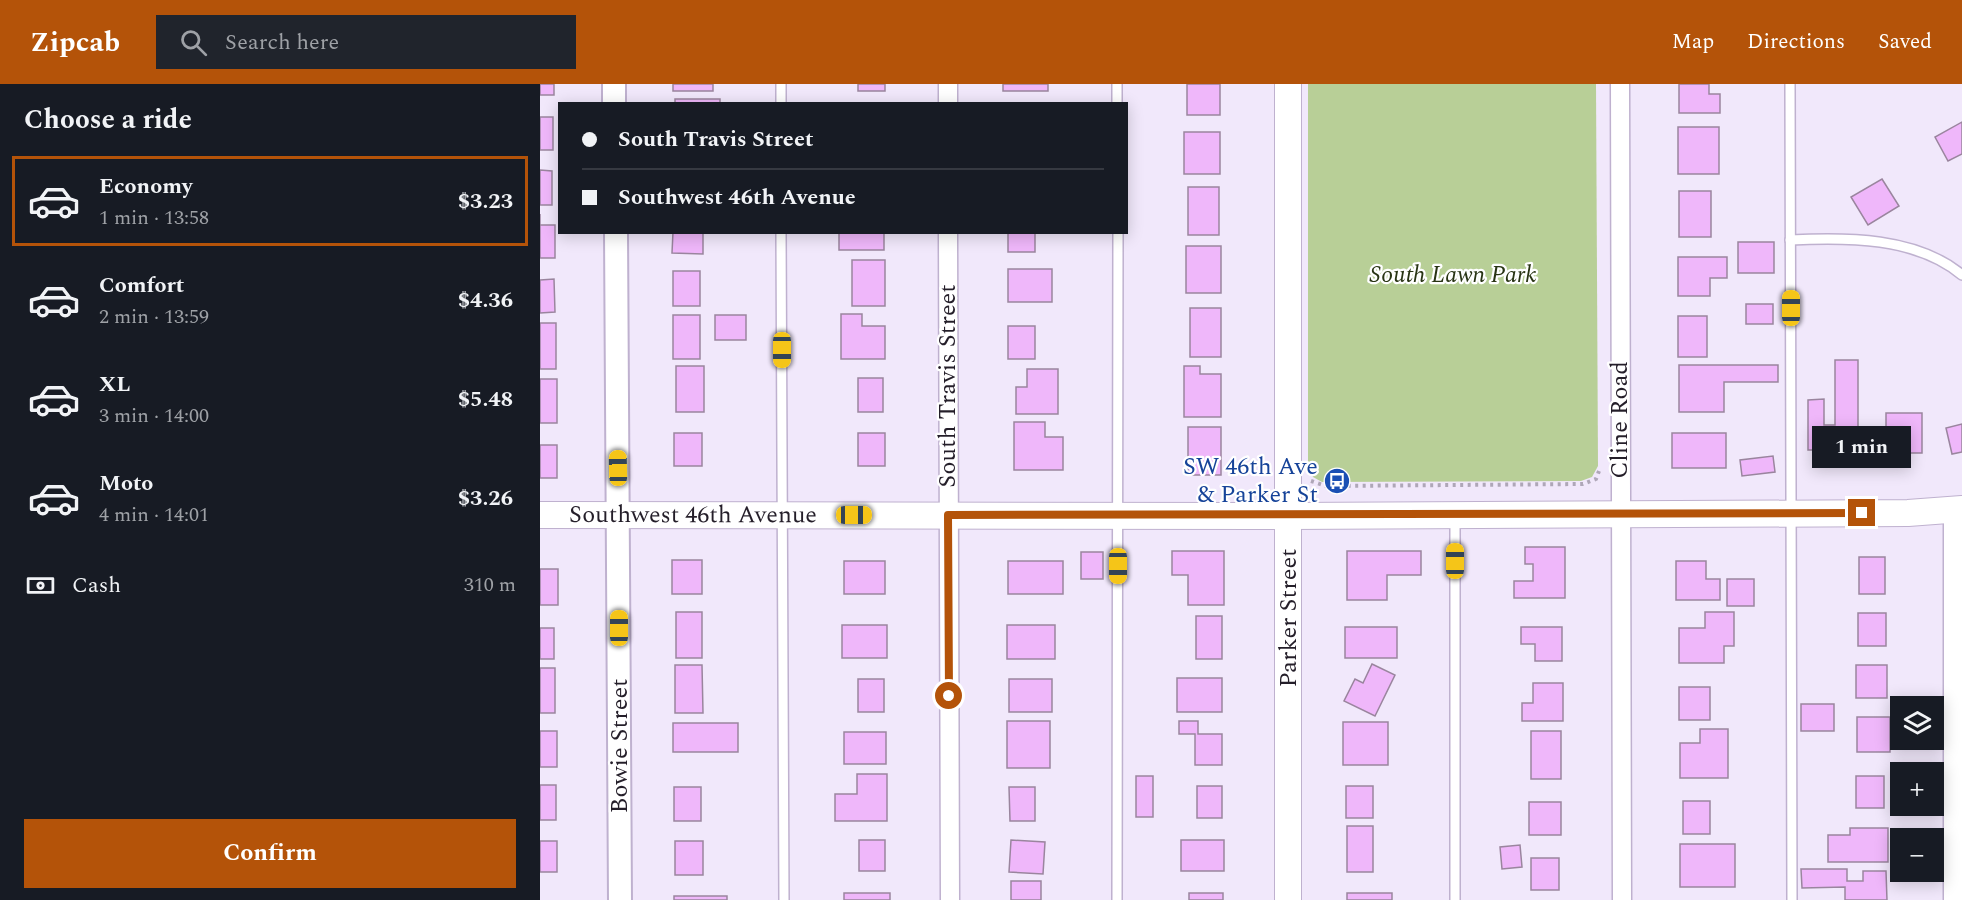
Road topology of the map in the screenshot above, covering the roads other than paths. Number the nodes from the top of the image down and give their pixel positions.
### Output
1 (614, 84) edge
2 (781, 84) edge
3 (948, 84) edge
4 (1117, 84) edge
5 (1288, 84) edge
6 (1620, 84) edge
7 (1790, 84) edge
8 (614, 102) edge
9 (781, 102) edge
10 (948, 102) edge
11 (1117, 102) edge
12 (616, 234) edge
13 (782, 234) edge
14 (948, 234) edge
15 (1118, 234) edge
16 (1790, 240) junction
17 (1962, 276) edge
18 (1958, 509) edge
19 (1621, 514) junction
20 (1791, 514) junction
21 (619, 515) junction
22 (783, 515) junction
23 (948, 515) junction
24 (540, 516) edge
25 (1118, 516) junction
26 (1289, 516) junction
27 (1455, 516) junction
28 (620, 900) edge
29 (784, 900) edge
30 (950, 900) edge
31 (1117, 900) edge
32 (1288, 900) edge
33 (1455, 900) edge
34 (1622, 900) edge
35 (1792, 900) edge
36 (1953, 900) edge

1 - 8 street
2 - 9 lane
3 - 10 street
4 - 11 lane
5 - 26 main road, Parker Street
6 - 19 street, Cline Road
7 - 16 lane
12 - 21 street, Bowie Street
13 - 22 lane
14 - 23 street, South Travis Street
15 - 25 lane
16 - 17 lane
16 - 20 lane
18 - 20 main road, Southwest 46th Avenue
18 - 36 street
19 - 20 main road, Southwest 46th Avenue
19 - 27 main road, Southwest 46th Avenue
19 - 34 street, Cline Road
20 - 35 lane
21 - 22 main road, Southwest 46th Avenue
21 - 24 main road, Southwest 46th Avenue
21 - 28 street, Bowie Street
22 - 23 main road, Southwest 46th Avenue
22 - 29 lane
23 - 25 main road, Southwest 46th Avenue
23 - 30 street, South Travis Street
25 - 26 main road, Southwest 46th Avenue
25 - 31 lane
26 - 27 main road, Southwest 46th Avenue
26 - 32 main road, Parker Street
27 - 33 lane

